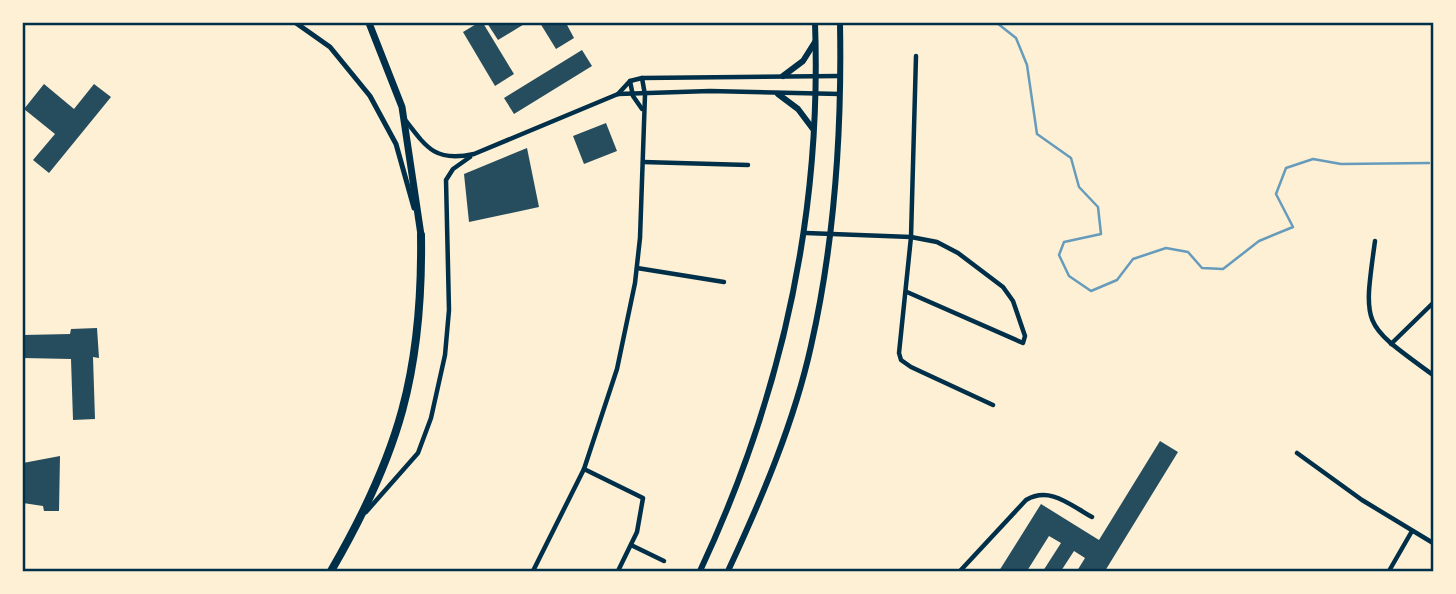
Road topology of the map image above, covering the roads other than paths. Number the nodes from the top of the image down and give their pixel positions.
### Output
1 (296, 23) edge
2 (369, 23) edge
3 (815, 23) edge
4 (840, 23) edge
5 (816, 40) junction
6 (916, 55) dead end
7 (783, 76) junction
8 (815, 76) junction
9 (840, 76) junction
10 (642, 78) junction
11 (630, 81) junction
12 (618, 94) junction
13 (778, 94) junction
14 (815, 94) junction
15 (840, 94) junction
16 (645, 95) junction
17 (633, 96) junction
18 (642, 110) junction
19 (404, 118) junction
20 (813, 129) junction
21 (474, 154) junction
22 (643, 162) junction
23 (748, 165) dead end
24 (806, 233) junction
25 (832, 234) junction
26 (421, 235) junction
27 (911, 237) junction
28 (1375, 241) dead end
29 (637, 268) junction
30 (724, 282) dead end
31 (907, 292) junction
32 (1433, 303) edge
33 (1391, 344) junction
34 (1433, 375) edge
35 (993, 405) dead end
36 (1297, 453) dead end
37 (584, 468) junction
38 (365, 513) junction
39 (1093, 517) dead end
40 (1412, 531) junction
41 (1433, 543) edge
42 (631, 545) junction
43 (664, 561) dead end
44 (331, 571) edge
45 (533, 571) edge
46 (618, 571) edge
47 (700, 571) edge
48 (728, 571) edge
49 (960, 571) edge
50 (1389, 571) edge

1 - 26 street
2 - 19 highway
3 - 5 main road
4 - 9 main road
5 - 7 main road
5 - 8 main road
6 - 27 street
7 - 8 street
7 - 10 street
8 - 9 street
8 - 14 main road
9 - 15 main road
10 - 11 street
10 - 16 street
11 - 12 street
11 - 17 street
12 - 17 street
12 - 21 street
13 - 14 street
13 - 16 street
13 - 20 main road
14 - 15 street
14 - 20 main road
15 - 25 main road
16 - 17 street
16 - 18 street
17 - 18 street
18 - 22 street
19 - 21 street
19 - 26 highway
20 - 24 main road
21 - 38 street
22 - 23 street
22 - 29 street
24 - 25 street
24 - 47 main road
25 - 27 street
25 - 48 main road
26 - 38 highway
27 - 31 street
27 - 31 street
28 - 33 street
29 - 30 street
29 - 37 street
31 - 35 street
32 - 33 street
33 - 34 street
36 - 40 street
37 - 42 street
37 - 45 street
38 - 44 highway
39 - 49 street
40 - 41 street
40 - 50 street
42 - 43 street
42 - 46 street

